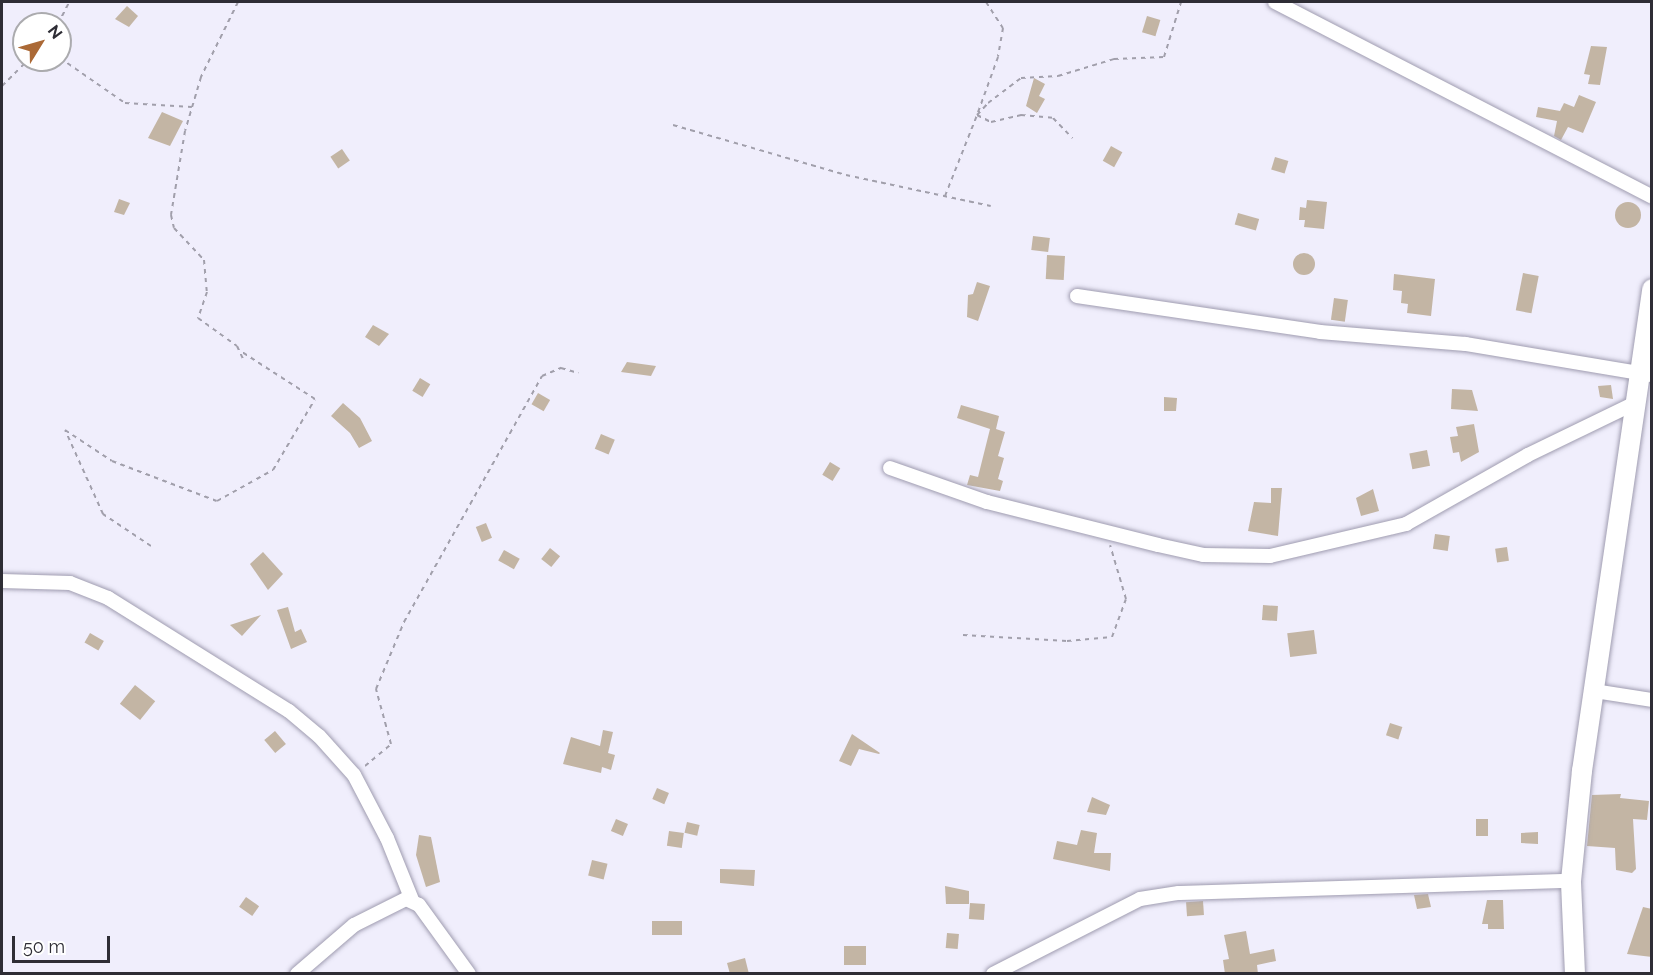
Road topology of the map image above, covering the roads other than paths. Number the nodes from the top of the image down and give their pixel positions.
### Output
1 (1275, 2) edge
2 (1652, 197) edge
3 (1652, 289) edge
4 (1077, 296) dead end
5 (1646, 374) edge
6 (1635, 403) junction
7 (890, 468) dead end
8 (2, 581) edge
9 (1594, 692) junction
10 (1652, 700) edge
11 (1571, 881) junction
12 (412, 900) junction
13 (297, 974) edge
14 (469, 974) edge
15 (993, 974) edge
16 (1575, 974) edge

1 - 2 street
3 - 5 street
4 - 5 street
5 - 6 street
6 - 7 street
6 - 9 street
8 - 12 street
9 - 10 street
9 - 11 street
11 - 15 street
11 - 16 street
12 - 13 street
12 - 14 street

